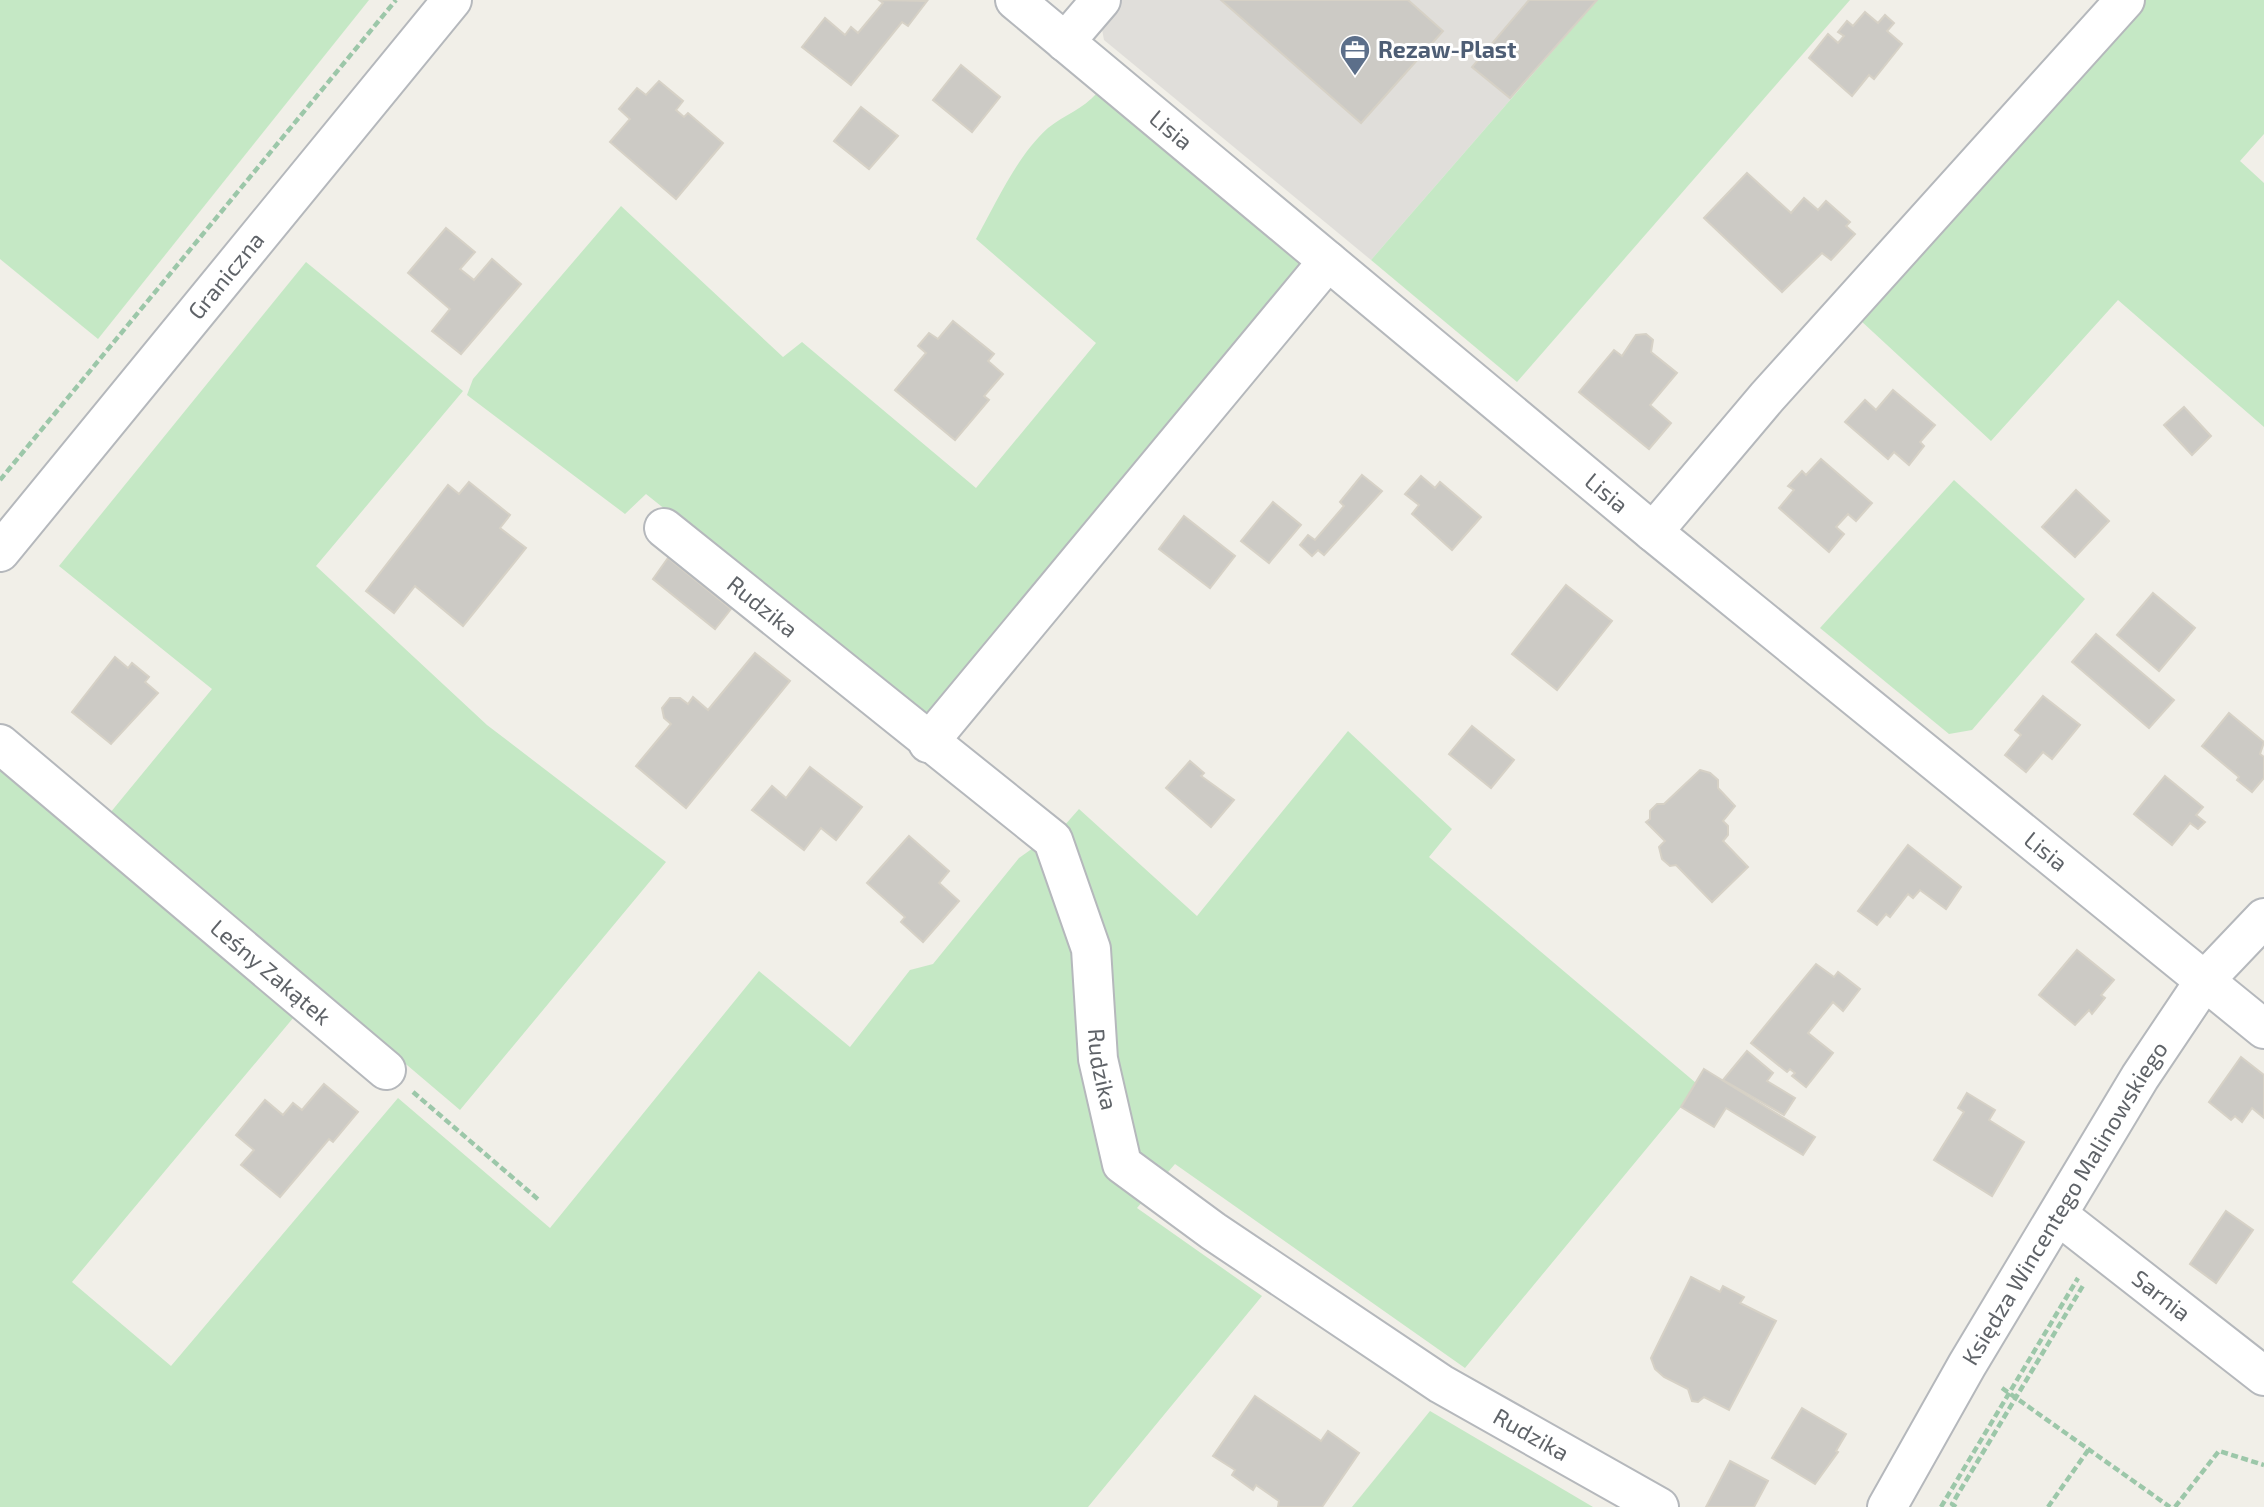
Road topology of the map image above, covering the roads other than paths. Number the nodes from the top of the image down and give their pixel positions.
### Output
1 (452, 0) edge
2 (1014, 0) edge
3 (1101, 0) edge
4 (2126, 0) edge
5 (1065, 42) junction
6 (1328, 261) junction
7 (664, 528) dead end
8 (1653, 531) junction
9 (0, 552) edge
10 (928, 743) junction
11 (0, 744) edge
12 (2264, 918) edge
13 (2205, 980) junction
14 (2264, 1029) edge
15 (386, 1070) road end
16 (2058, 1215) junction
17 (2264, 1376) edge
18 (1897, 1503) edge
19 (1658, 1507) edge

1 - 9 street, Graniczna
2 - 5 street, Lisia
3 - 5 street
4 - 8 street
5 - 6 street, Lisia
6 - 8 street, Lisia
6 - 10 street
7 - 10 street, Rudzika
8 - 13 street, Lisia
10 - 19 street, Rudzika
11 - 15 street, Leśny Zakątek
12 - 13 street, Księdza Wincentego Malinowskiego
13 - 14 street, Lisia
13 - 16 street, Księdza Wincentego Malinowskiego
16 - 17 street, Sarnia
16 - 18 street, Księdza Wincentego Malinowskiego

